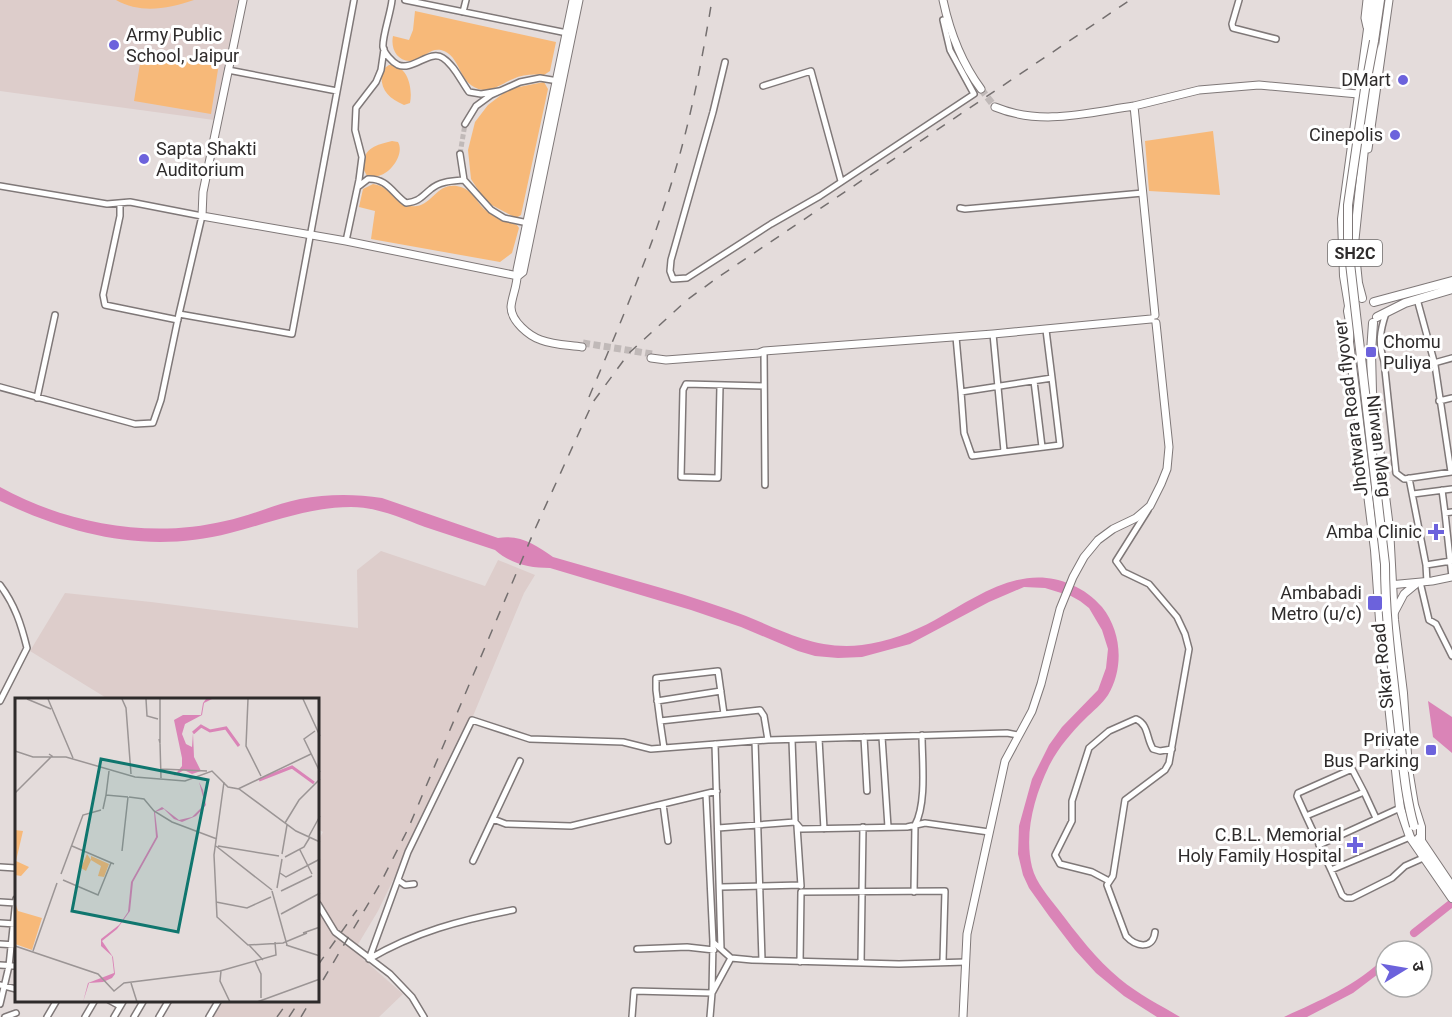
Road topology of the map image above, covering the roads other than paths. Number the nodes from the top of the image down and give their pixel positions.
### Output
1 (243, 0) edge
2 (354, 0) edge
3 (392, 0) edge
4 (405, 0) edge
5 (466, 0) edge
6 (573, 0) edge
7 (579, 0) edge
8 (943, 0) edge
9 (1239, 0) edge
10 (1367, 0) edge
11 (1372, 0) edge
12 (1380, 0) edge
13 (1389, 0) edge
14 (463, 12) junction
15 (943, 20) dead end
16 (1368, 30) junction
17 (569, 33) junction
18 (1276, 39) dead end
19 (1374, 41) junction
20 (384, 49) junction
21 (724, 62) dead end
22 (228, 70) junction
23 (560, 82) junction
24 (763, 86) dead end
25 (981, 89) tunnel mouth
26 (337, 91) junction
27 (499, 92) junction
28 (1358, 94) junction
29 (1134, 106) junction
30 (994, 107) tunnel mouth
31 (465, 124) tunnel mouth
32 (460, 154) tunnel mouth
33 (464, 180) junction
34 (841, 181) junction
35 (0, 186) edge
36 (358, 187) junction
37 (1143, 193) junction
38 (120, 202) junction
39 (960, 208) dead end
40 (1358, 208) junction
41 (202, 216) junction
42 (530, 223) junction
43 (310, 235) junction
44 (346, 241) junction
45 (518, 276) junction
46 (1452, 281) edge
47 (1452, 289) edge
48 (1362, 298) junction
49 (1417, 299) junction
50 (1374, 302) junction
51 (1349, 306) junction
52 (1386, 311) junction
53 (55, 315) dead end
54 (179, 317) junction
55 (1154, 319) junction
56 (1375, 320) junction
57 (1350, 322) junction
58 (1046, 330) junction
59 (993, 334) junction
60 (956, 337) junction
61 (583, 345) tunnel mouth
62 (764, 351) junction
63 (652, 356) tunnel mouth
64 (1452, 358) edge
65 (1434, 363) junction
66 (1052, 378) junction
67 (1034, 381) junction
68 (720, 386) junction
69 (764, 386) junction
70 (998, 386) junction
71 (0, 387) edge
72 (961, 392) junction
73 (37, 398) junction
74 (1452, 398) edge
75 (1439, 401) junction
76 (1042, 447) junction
77 (1004, 451) junction
78 (1451, 472) edge
79 (1409, 478) junction
80 (765, 485) dead end
81 (1452, 489) edge
82 (1442, 490) junction
83 (1413, 494) junction
84 (1149, 506) junction
85 (1449, 513) edge
86 (1451, 561) edge
87 (1426, 565) junction
88 (1452, 577) edge
89 (1422, 582) junction
90 (0, 585) edge
91 (1392, 585) junction
92 (1378, 586) junction
93 (1394, 616) junction
94 (1380, 620) junction
95 (1452, 656) edge
96 (721, 691) junction
97 (0, 701) edge
98 (657, 701) junction
99 (724, 714) junction
100 (660, 721) junction
101 (922, 735) junction
102 (1018, 735) junction
103 (864, 737) junction
104 (882, 737) junction
105 (819, 739) junction
106 (768, 740) junction
107 (792, 740) junction
108 (755, 741) junction
109 (715, 744) junction
110 (664, 748) junction
111 (1171, 752) junction
112 (520, 761) dead end
113 (717, 791) junction
114 (867, 791) dead end
115 (1364, 792) junction
116 (706, 794) junction
117 (663, 804) junction
118 (1400, 808) junction
119 (1306, 816) junction
120 (1376, 818) junction
121 (493, 819) junction
122 (796, 823) junction
123 (758, 825) junction
124 (915, 825) junction
125 (863, 827) junction
126 (888, 827) junction
127 (718, 828) junction
128 (824, 829) junction
129 (988, 832) junction
130 (1410, 837) junction
131 (668, 841) dead end
132 (1421, 841) junction
133 (1319, 845) junction
134 (1423, 858) junction
135 (473, 861) dead end
136 (0, 867) edge
137 (15, 868) edge
138 (1331, 870) junction
139 (398, 880) junction
140 (1108, 881) junction
141 (414, 884) dead end
142 (801, 885) junction
143 (760, 886) junction
144 (721, 887) junction
145 (862, 891) junction
146 (801, 892) junction
147 (914, 892) junction
148 (1450, 892) edge
149 (320, 907) edge
150 (513, 910) dead end
151 (0, 923) edge
152 (15, 924) edge
153 (1155, 932) dead end
154 (713, 942) junction
155 (0, 944) edge
156 (14, 945) edge
157 (374, 945) junction
158 (637, 949) dead end
159 (721, 949) junction
160 (714, 951) junction
161 (377, 954) junction
162 (732, 958) junction
163 (369, 959) junction
164 (762, 960) junction
165 (944, 961) junction
166 (800, 962) junction
167 (966, 962) junction
168 (861, 963) junction
169 (0, 965) edge
170 (9, 966) junction
171 (15, 966) edge
172 (713, 967) junction
173 (719, 977) junction
174 (2, 986) edge
175 (712, 993) junction
176 (56, 1002) edge
177 (94, 1002) edge
178 (143, 1002) edge
179 (168, 1002) edge
180 (218, 1002) edge
181 (122, 1003) edge
182 (0, 1004) edge
183 (16, 1013) dead end
184 (3, 1017) edge
185 (47, 1017) edge
186 (85, 1017) edge
187 (114, 1017) edge
188 (134, 1017) edge
189 (159, 1017) edge
190 (209, 1017) edge
191 (424, 1017) edge
192 (632, 1017) edge
193 (710, 1017) edge
194 (963, 1017) edge

1 - 22 street
2 - 26 street
3 - 20 street
4 - 14 street
5 - 14 street
6 - 17 street
7 - 17 street
8 - 25 street
9 - 18 street
10 - 16 street
11 - 16 main road
12 - 19 main road, Jhotwara Road flyover
13 - 40 street
14 - 17 street
15 - 34 street
16 - 28 main road, Nirwan Marg
17 - 23 street
19 - 40 main road, Jhotwara Road flyover / SH2C, bridge
19 - 132 main road, Jhotwara Road flyover, bridge
20 - 27 street
20 - 36 street
21 - 34 street
22 - 26 street
22 - 41 street
23 - 27 street
23 - 42 street
24 - 34 street
26 - 43 street
27 - 31 street
28 - 29 street
28 - 51 main road, Nirwan Marg
29 - 30 street
29 - 37 street
32 - 33 street
33 - 36 street
33 - 42 street
35 - 38 street
36 - 44 street
37 - 39 street
37 - 55 street
38 - 41 street
38 - 54 street
40 - 48 main road, SH2C
41 - 43 street
41 - 54 street
42 - 45 street
43 - 44 street
43 - 54 street
44 - 45 street
45 - 61 street
46 - 50 main road
47 - 49 main road
48 - 50 main road
48 - 51 main road
49 - 52 main road
49 - 65 street
50 - 56 main road
51 - 57 main road, Nirwan Marg
52 - 56 main road
52 - 79 street
53 - 73 street
54 - 73 street
55 - 58 street
55 - 84 street
56 - 57 main road
56 - 91 main road, Sikar Road
57 - 92 main road, Nirwan Marg
58 - 59 street
58 - 66 street
59 - 60 street
59 - 70 street
60 - 62 street
60 - 72 street
62 - 63 street
62 - 69 street
64 - 65 street
65 - 75 street
66 - 67 street
66 - 76 street
67 - 70 street
67 - 76 street
68 - 68 street
68 - 69 street
69 - 80 street
70 - 72 street
70 - 77 street
71 - 73 street
72 - 77 street
74 - 75 street
75 - 78 street
76 - 77 street
78 - 79 street
79 - 83 street
81 - 82 street
82 - 83 street
82 - 85 street
83 - 87 street
84 - 102 street
84 - 111 street
85 - 86 street
86 - 87 street
86 - 88 street
87 - 89 street
88 - 89 street
89 - 91 street
89 - 93 street
89 - 95 street
90 - 97 street
91 - 92 street
91 - 93 main road, Sikar Road
92 - 94 main road, Nirwan Marg
93 - 94 main road
93 - 132 main road, Sikar Road
94 - 118 main road, Nirwan Marg
96 - 98 street
96 - 98 street
96 - 99 street
98 - 100 street
99 - 100 street
99 - 106 street
100 - 110 street
101 - 102 street
101 - 104 street
101 - 124 street
102 - 129 street
103 - 104 street
103 - 105 street
103 - 114 street
104 - 126 street
105 - 107 street
105 - 128 street
106 - 107 street
106 - 108 street
107 - 122 street
108 - 109 street
108 - 123 street
109 - 110 street
109 - 113 street
110 - 139 street
111 - 140 street
111 - 140 street
112 - 121 street
113 - 116 street
113 - 127 street
115 - 119 street
115 - 119 street
115 - 120 street
116 - 117 street
116 - 154 street
117 - 121 street
117 - 131 street
118 - 120 street
118 - 130 main road, Nirwan Marg
119 - 133 street
120 - 133 street
121 - 135 street
122 - 123 street
122 - 128 street
122 - 142 street
123 - 127 street
123 - 143 street
124 - 126 street
124 - 129 street
124 - 147 street
125 - 126 street
125 - 128 street
125 - 145 street
127 - 144 street
129 - 167 street
130 - 134 main road, Nirwan Marg
130 - 138 street
132 - 148 main road, Sikar Road
133 - 138 street
134 - 138 street
134 - 148 main road, Nirwan Marg
136 - 137 street
139 - 141 street
139 - 157 street
140 - 153 street
142 - 143 street
142 - 146 street
143 - 144 street
143 - 164 street
144 - 159 street
145 - 146 street
145 - 147 street
145 - 168 street
146 - 166 street
147 - 165 street
149 - 163 street
150 - 161 street
151 - 152 street
152 - 156 street
154 - 159 street
154 - 160 street
155 - 156 street
156 - 170 street
157 - 161 street
157 - 163 street
158 - 160 street
159 - 162 street
160 - 172 street
161 - 163 street
162 - 164 street
162 - 173 street
163 - 191 street
164 - 166 street
165 - 167 street
165 - 168 street
166 - 168 street
167 - 194 street
169 - 170 street
170 - 171 street
170 - 174 street
172 - 173 street
172 - 175 street
173 - 175 street
174 - 182 street
175 - 192 street
175 - 193 street
176 - 185 street
177 - 186 street
178 - 188 street
179 - 189 street
180 - 190 street
181 - 187 street
183 - 184 street

